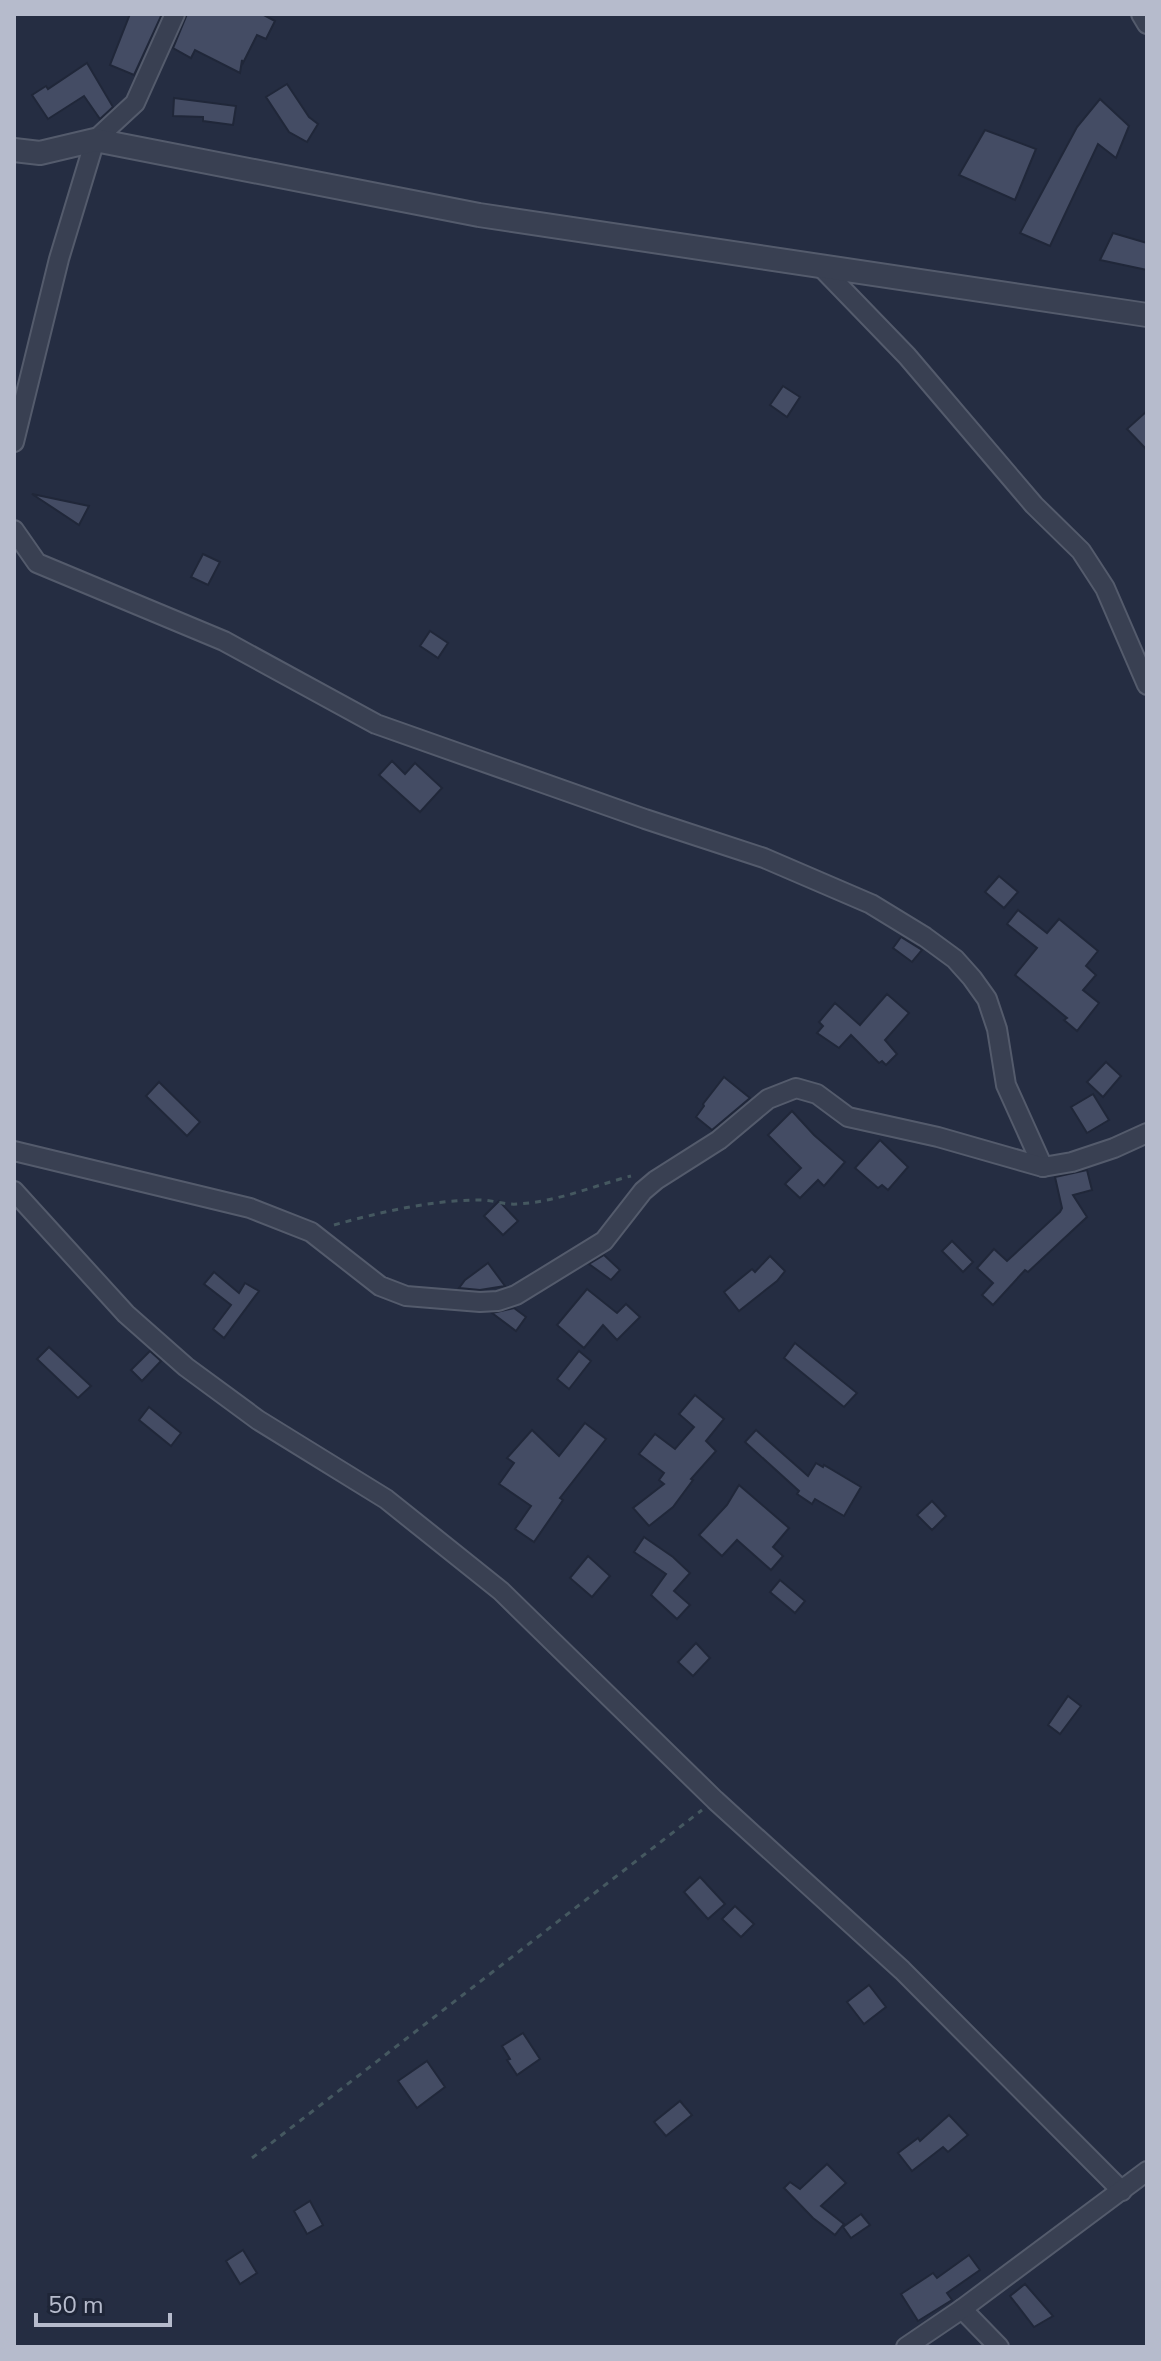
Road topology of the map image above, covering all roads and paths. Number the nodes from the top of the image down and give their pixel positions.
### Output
1 (175, 14) edge
2 (1141, 14) edge
3 (1147, 24) edge
4 (95, 140) junction
5 (14, 150) edge
6 (820, 266) junction
7 (1146, 316) edge
8 (14, 442) edge
9 (14, 530) edge
10 (1147, 685) edge
11 (1147, 1133) edge
12 (14, 1151) edge
13 (1043, 1167) junction
14 (664, 1174) junction
15 (14, 1191) edge
16 (311, 1232) junction
17 (715, 1800) junction
18 (252, 2158) dead end
19 (1147, 2171) edge
20 (1122, 2191) junction
21 (962, 2309) junction
22 (906, 2347) edge
23 (999, 2347) edge

1 - 4 street
2 - 3 street
4 - 5 street
4 - 6 street
4 - 8 street
6 - 7 street
6 - 10 street
9 - 13 street
11 - 13 street
12 - 16 street
13 - 14 street
14 - 16 path
14 - 16 street
15 - 17 street
17 - 18 path
17 - 20 street
19 - 20 street
20 - 21 street
21 - 22 street
21 - 23 street

